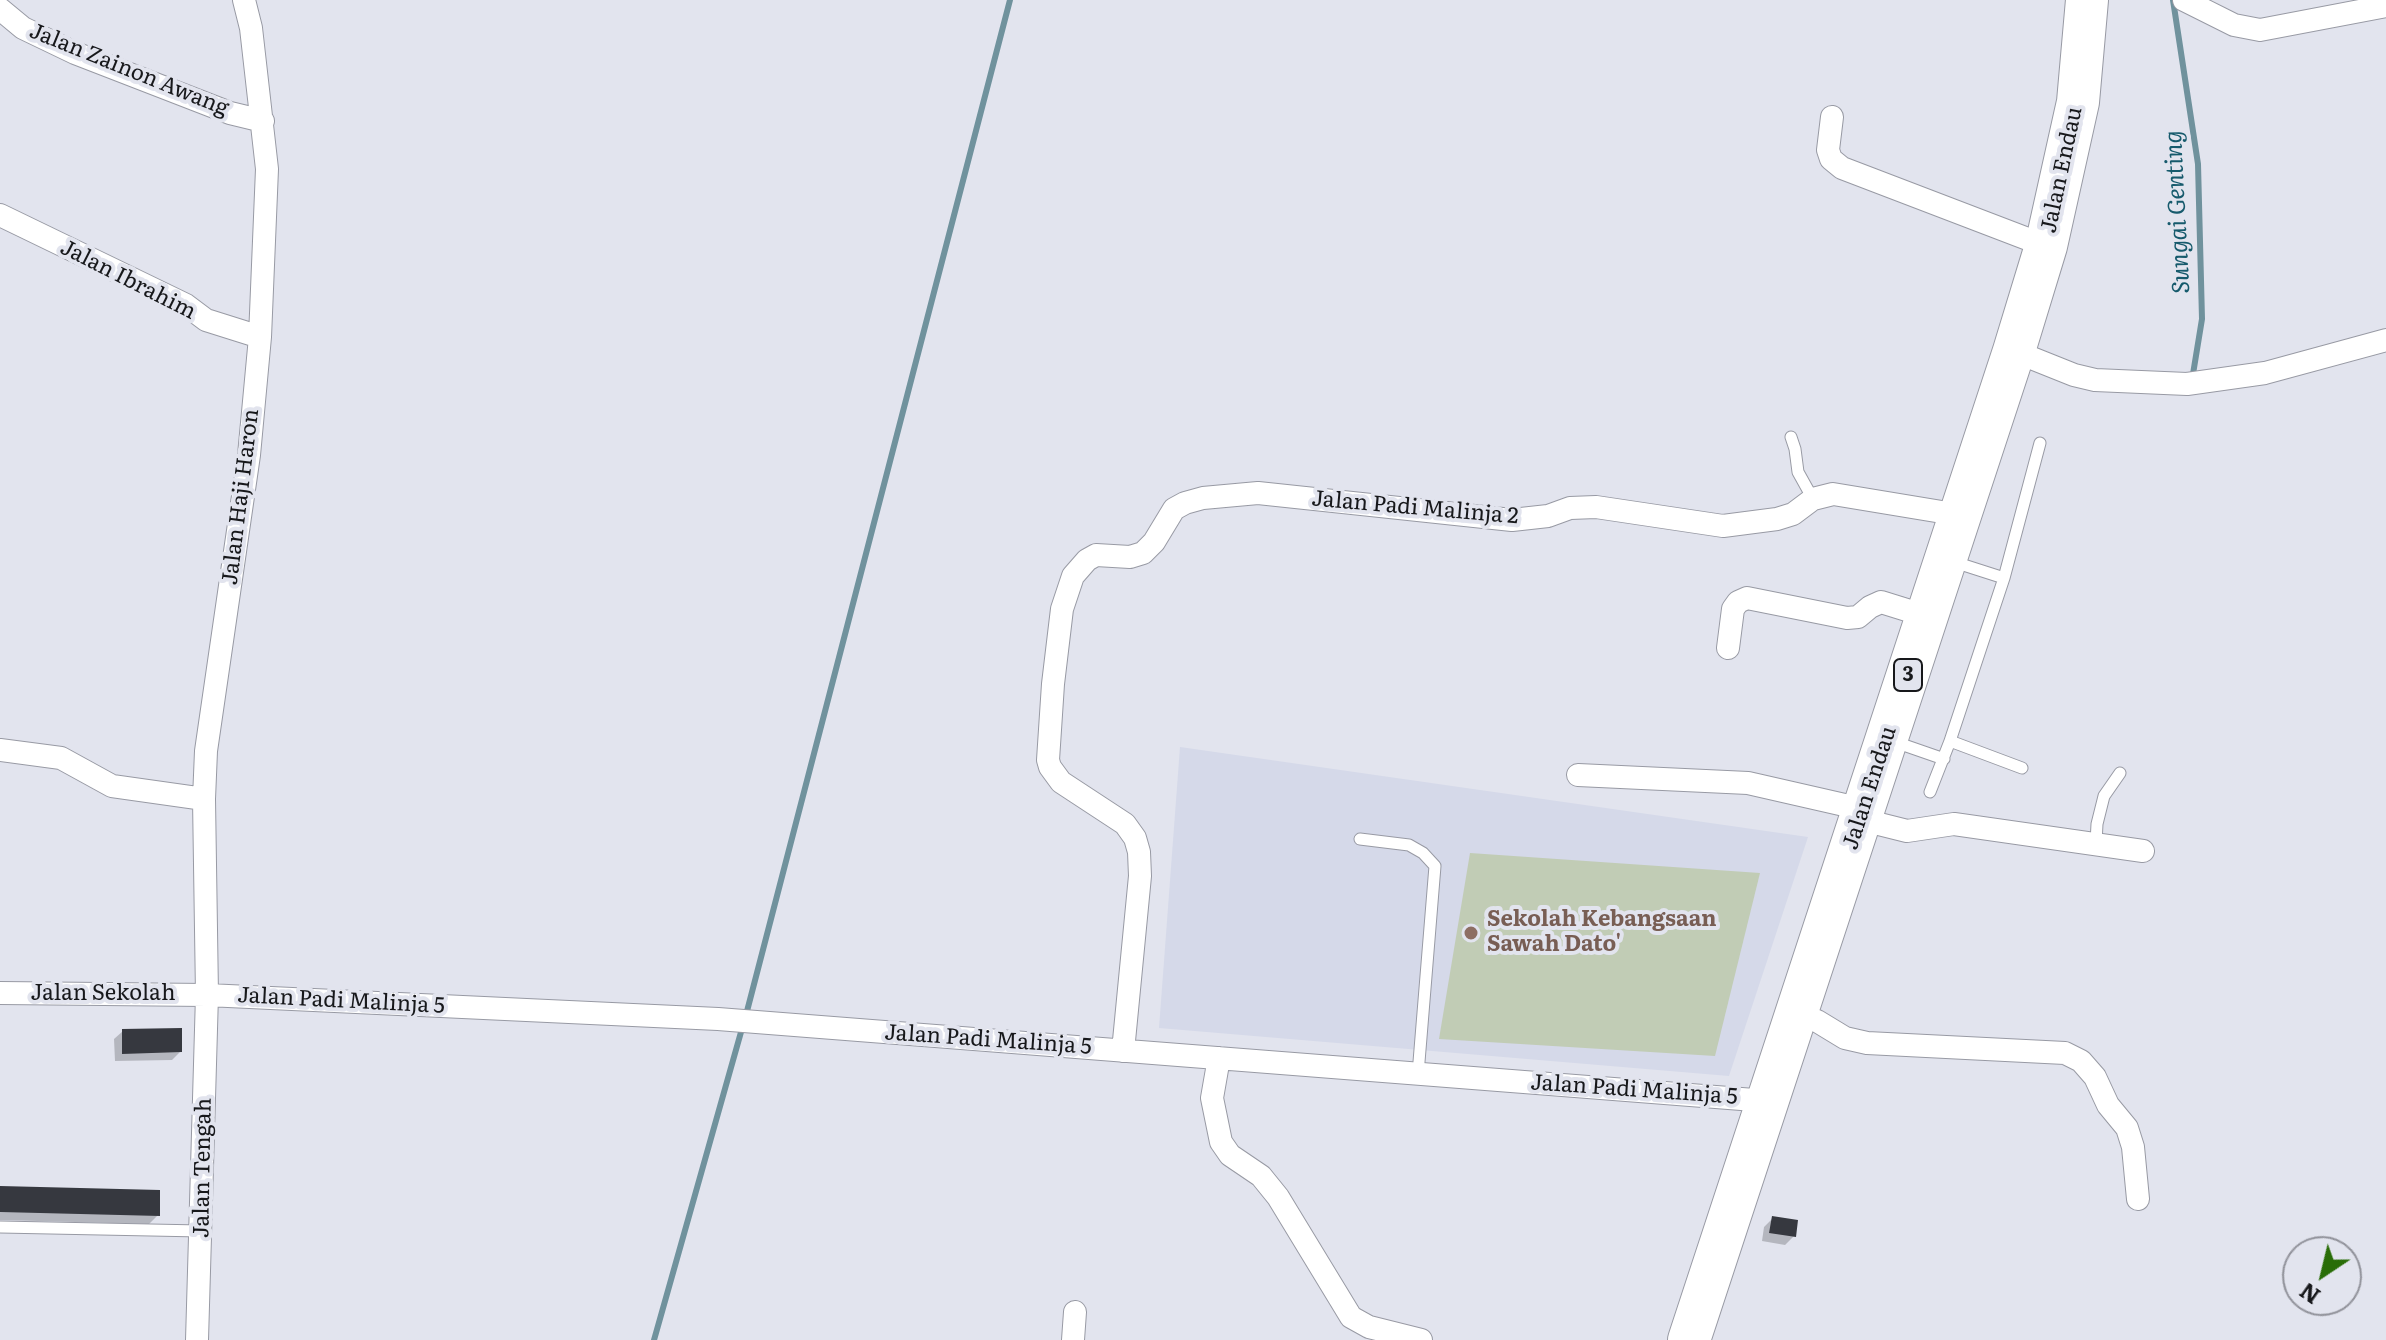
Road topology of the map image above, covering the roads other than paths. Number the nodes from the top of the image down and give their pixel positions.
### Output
1 (244, 0) edge
2 (2087, 0) edge
3 (2184, 0) edge
4 (2386, 6) edge
5 (0, 9) edge
6 (1832, 117) dead end
7 (263, 121) junction
8 (0, 215) edge
9 (2046, 246) junction
10 (260, 337) junction
11 (2386, 340) edge
12 (2014, 351) junction
13 (1791, 437) dead end
14 (2040, 443) dead end
15 (1813, 499) junction
16 (1960, 515) junction
17 (1945, 560) junction
18 (2004, 578) junction
19 (1926, 616) junction
20 (1728, 648) dead end
21 (1886, 739) junction
22 (1950, 741) junction
23 (0, 750) edge
24 (1944, 759) junction
25 (2022, 768) dead end
26 (2120, 773) dead end
27 (1578, 775) dead end
28 (1930, 792) dead end
29 (204, 799) junction
30 (1861, 814) junction
31 (1360, 839) dead end
32 (2096, 843) junction
33 (2143, 851) dead end
34 (0, 993) edge
35 (207, 995) junction
36 (1796, 1013) junction
37 (1123, 1051) junction
38 (1219, 1058) junction
39 (1418, 1074) junction
40 (1767, 1101) junction
41 (2138, 1199) dead end
42 (0, 1227) edge
43 (202, 1231) junction
44 (1075, 1312) dead end
45 (197, 1340) edge
46 (1073, 1340) edge
47 (1421, 1340) edge
48 (1689, 1340) edge

1 - 7 street, Jalan Haji Haron
2 - 9 highway, Jalan Endau / 3
3 - 4 street
5 - 7 street, Jalan Zainon Awang
6 - 9 street
7 - 10 street, Jalan Haji Haron
8 - 10 street, Jalan Ibrahim
9 - 12 highway, Jalan Endau / 3
10 - 29 street, Jalan Haji Haron
11 - 12 street
12 - 16 highway, Jalan Endau / 3
13 - 15 lane
14 - 18 lane
15 - 16 street, Jalan Padi Malinja 2
15 - 37 street, Jalan Padi Malinja 2
16 - 17 highway, Jalan Endau / 3
17 - 18 lane
17 - 19 highway, Jalan Endau / 3
18 - 22 lane
19 - 20 street
19 - 21 highway, Jalan Endau / 3
21 - 24 lane
21 - 30 highway, Jalan Endau / 3
22 - 24 lane
22 - 25 lane
23 - 29 street
24 - 28 lane
26 - 32 lane
27 - 30 street
29 - 35 street, Jalan Haji Haron
30 - 32 street
30 - 36 highway, Jalan Endau / 3
31 - 39 lane
32 - 33 street
34 - 35 street, Jalan Sekolah
35 - 37 street, Jalan Padi Malinja 5
35 - 43 street, Jalan Tengah
36 - 40 highway, Jalan Endau / 3
36 - 41 street
37 - 38 street, Jalan Padi Malinja 5
38 - 39 street, Jalan Padi Malinja 5
38 - 47 street
39 - 40 street, Jalan Padi Malinja 5
40 - 48 highway, Jalan Endau / 3
42 - 43 lane
43 - 45 street, Jalan Tengah
44 - 46 street

